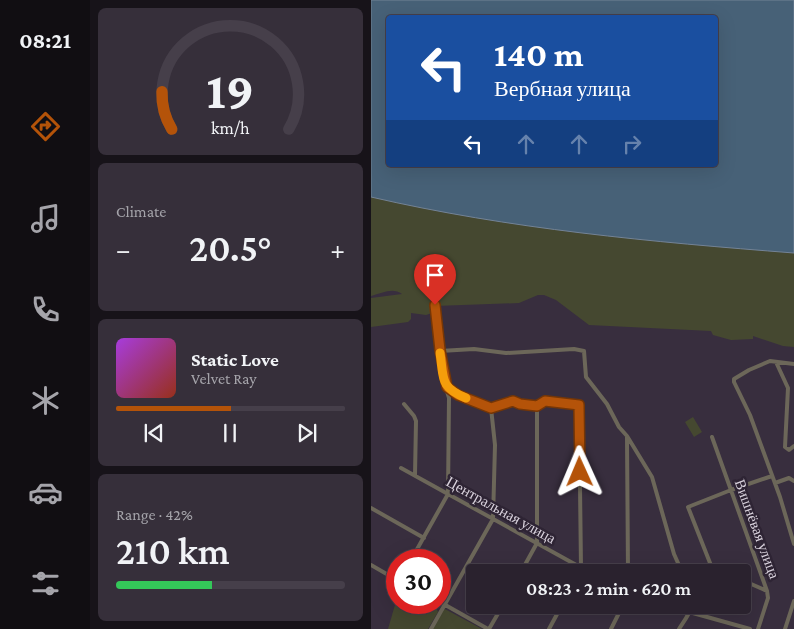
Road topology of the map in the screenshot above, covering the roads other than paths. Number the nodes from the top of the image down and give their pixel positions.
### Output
1 (435, 305) dead end
2 (440, 350) junction
3 (776, 362) junction
4 (794, 364) edge
5 (447, 387) junction
6 (788, 391) junction
7 (794, 391) edge
8 (403, 404) dead end
9 (537, 406) junction
10 (491, 408) junction
11 (786, 417) junction
12 (794, 418) edge
13 (627, 436) junction
14 (712, 437) dead end
15 (794, 446) edge
16 (401, 468) dead end
17 (415, 475) junction
18 (772, 476) junction
19 (794, 480) edge
20 (775, 484) junction
21 (731, 490) junction
22 (448, 494) junction
23 (371, 508) edge
24 (493, 518) junction
25 (423, 538) junction
26 (537, 543) junction
27 (794, 544) edge
28 (417, 549) edge
29 (525, 564) edge
30 (574, 564) edge
31 (581, 564) edge
32 (629, 564) edge
33 (678, 564) edge
34 (710, 564) edge
35 (371, 565) edge
36 (386, 574) edge
37 (751, 584) edge
38 (767, 590) junction
39 (451, 594) edge
40 (794, 601) edge
41 (451, 608) edge
42 (440, 614) edge
43 (498, 614) edge
44 (557, 614) edge
45 (618, 614) edge
46 (689, 614) edge
47 (698, 614) edge
48 (431, 629) edge
49 (489, 629) edge
50 (549, 629) edge
51 (611, 629) edge
52 (679, 629) edge
53 (750, 629) edge
54 (758, 629) edge
55 (785, 629) edge

1 - 2 street
2 - 5 street
2 - 13 street
3 - 4 street
3 - 6 street
3 - 18 street
5 - 10 street
5 - 22 street
6 - 7 street
6 - 11 street
8 - 17 street
9 - 10 street
9 - 26 street
9 - 31 street
10 - 24 street
11 - 12 street
11 - 15 street
13 - 32 street
13 - 33 street
14 - 21 street, Вишнёвая улица
16 - 17 street, Центральная улица
17 - 22 street, Центральная улица
18 - 20 street
18 - 21 street
19 - 20 street
20 - 27 street
21 - 34 street
21 - 38 street, Вишнёвая улица
22 - 24 street, Центральная улица
22 - 25 street
23 - 25 street
24 - 26 street, Центральная улица
24 - 39 street
25 - 28 street
26 - 29 street
26 - 30 street, Центральная улица
35 - 36 street
37 - 38 street
38 - 54 street, Вишнёвая улица
40 - 55 street
41 - 49 street
42 - 48 street
43 - 49 street
44 - 50 street
45 - 51 street
46 - 52 street
47 - 53 street

